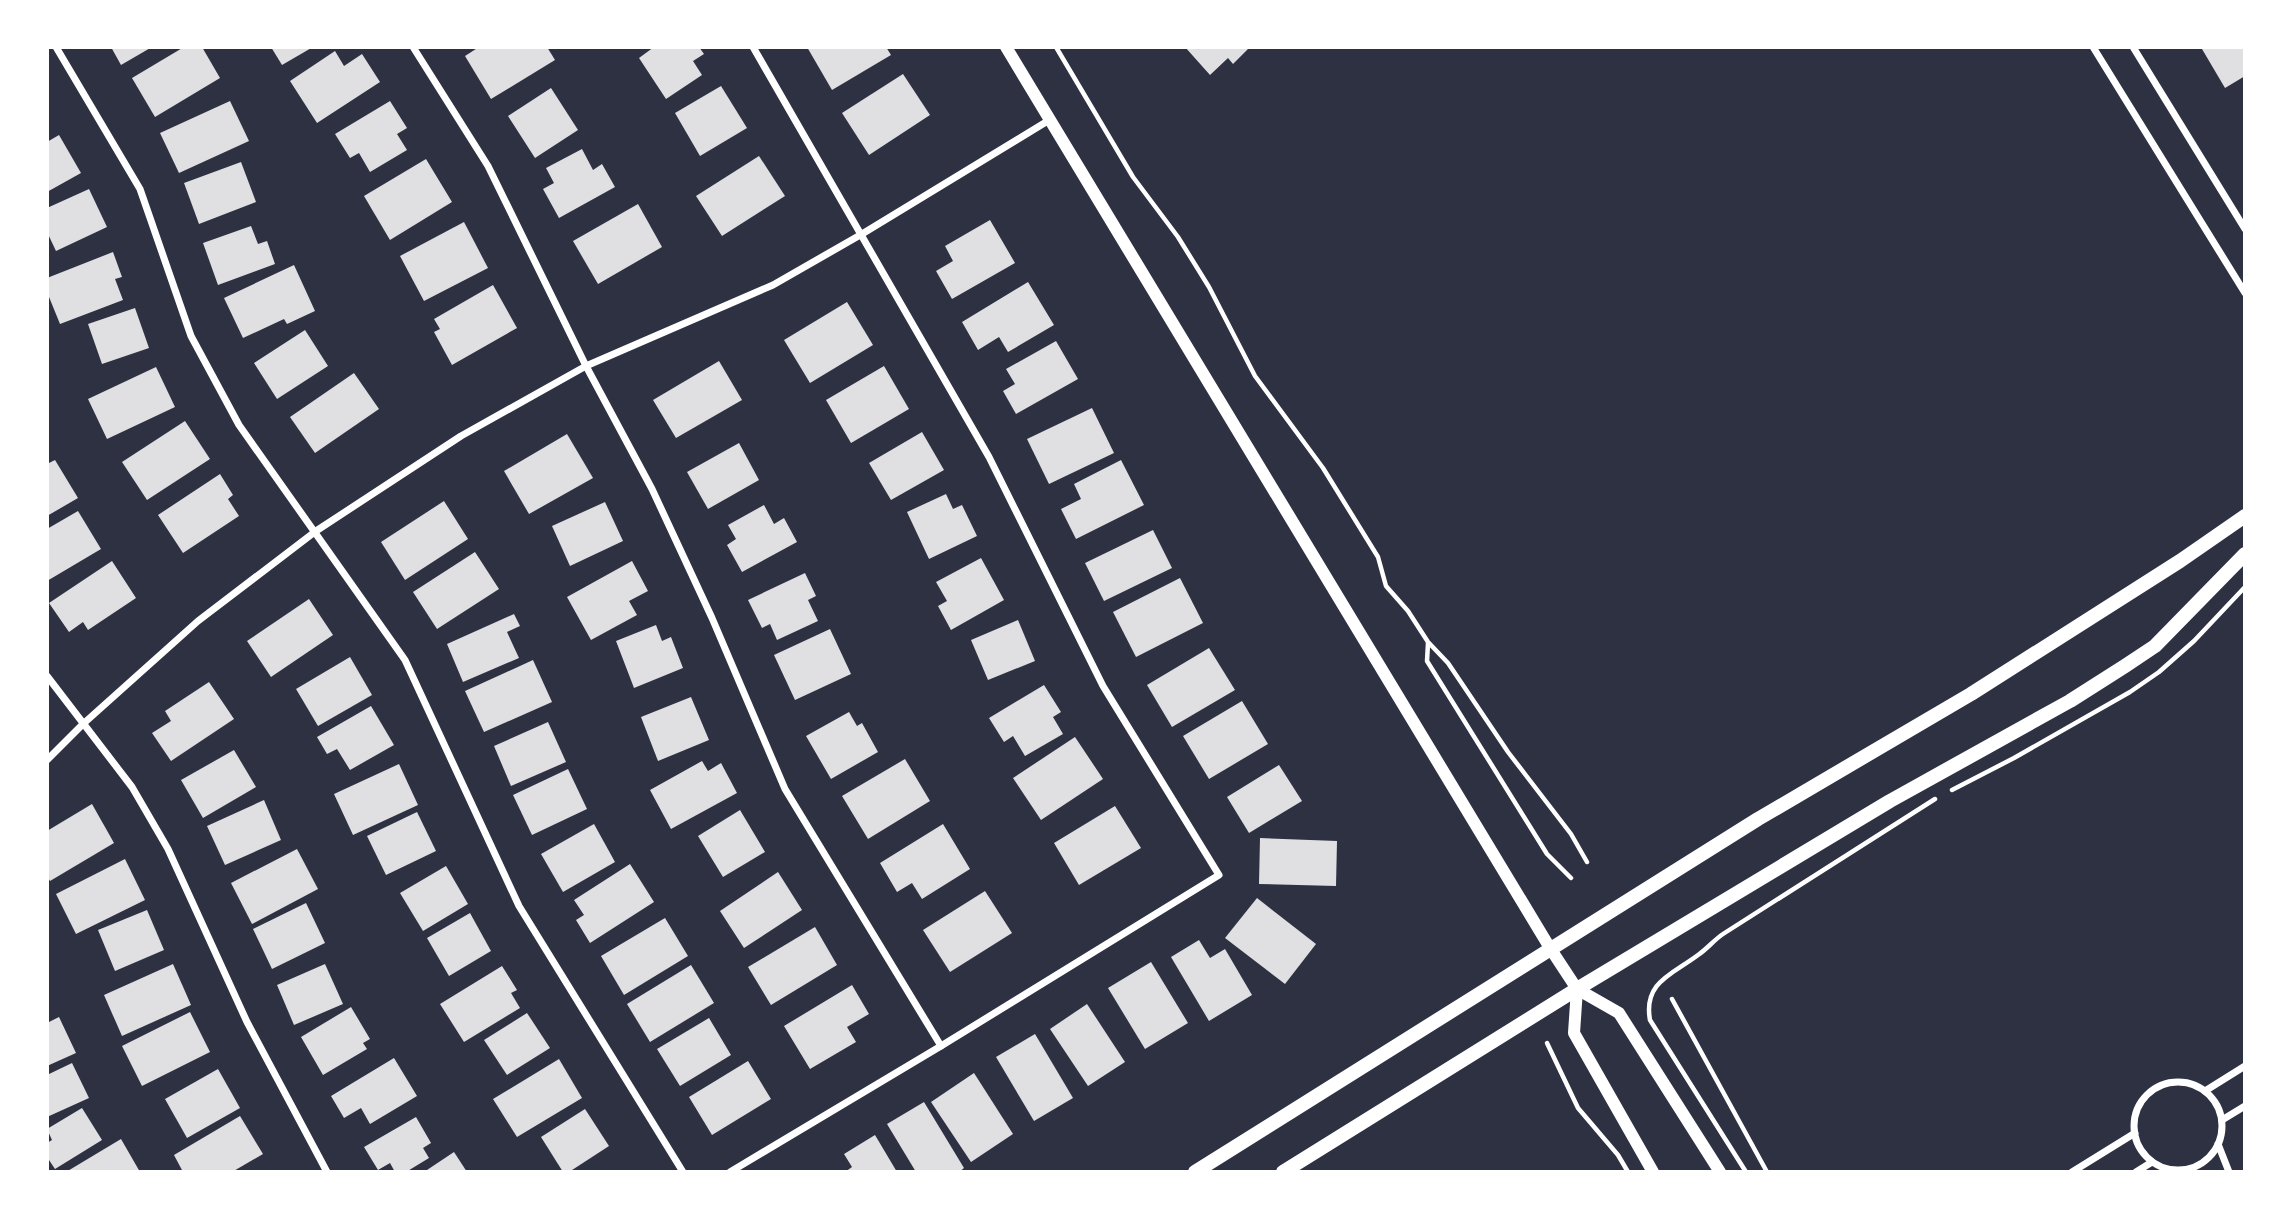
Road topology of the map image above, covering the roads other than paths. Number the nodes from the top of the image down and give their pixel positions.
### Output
1 (56, 47) edge
2 (413, 47) edge
3 (753, 47) edge
4 (1006, 47) edge
5 (2093, 47) edge
6 (2133, 47) edge
7 (1051, 119) junction
8 (2245, 229) edge
9 (862, 234) junction
10 (2245, 293) edge
11 (586, 366) junction
12 (2245, 516) edge
13 (316, 531) junction
14 (2245, 554) edge
15 (47, 676) edge
16 (83, 723) junction
17 (47, 760) edge
18 (1550, 948) junction
19 (1577, 989) junction
20 (941, 1046) junction
21 (2245, 1066) edge
22 (2205, 1091) junction
23 (2245, 1106) edge
24 (2222, 1120) junction
25 (2135, 1133) junction
26 (2218, 1144) junction
27 (2152, 1162) junction
28 (2180, 1171) edge
29 (327, 1172) edge
30 (683, 1172) edge
31 (730, 1172) edge
32 (1195, 1172) edge
33 (1283, 1172) edge
34 (1653, 1172) edge
35 (1720, 1172) edge
36 (2072, 1172) edge
37 (2136, 1172) edge
38 (2230, 1172) edge

1 - 13 street
2 - 11 street
3 - 9 street
4 - 7 street
5 - 10 street
6 - 8 street
7 - 9 street
7 - 18 street
9 - 11 street
9 - 20 street
11 - 13 street
11 - 20 street
12 - 18 main road
13 - 16 street
13 - 30 street
14 - 19 main road
15 - 16 street
16 - 17 street
16 - 29 street
18 - 19 street
18 - 32 main road
19 - 33 main road
19 - 34 street
19 - 35 street
20 - 31 street
21 - 22 street
22 - 24 street
22 - 25 street
23 - 24 street
24 - 26 street
25 - 27 street
25 - 36 street
26 - 28 street
26 - 38 street
27 - 28 street
27 - 37 street

